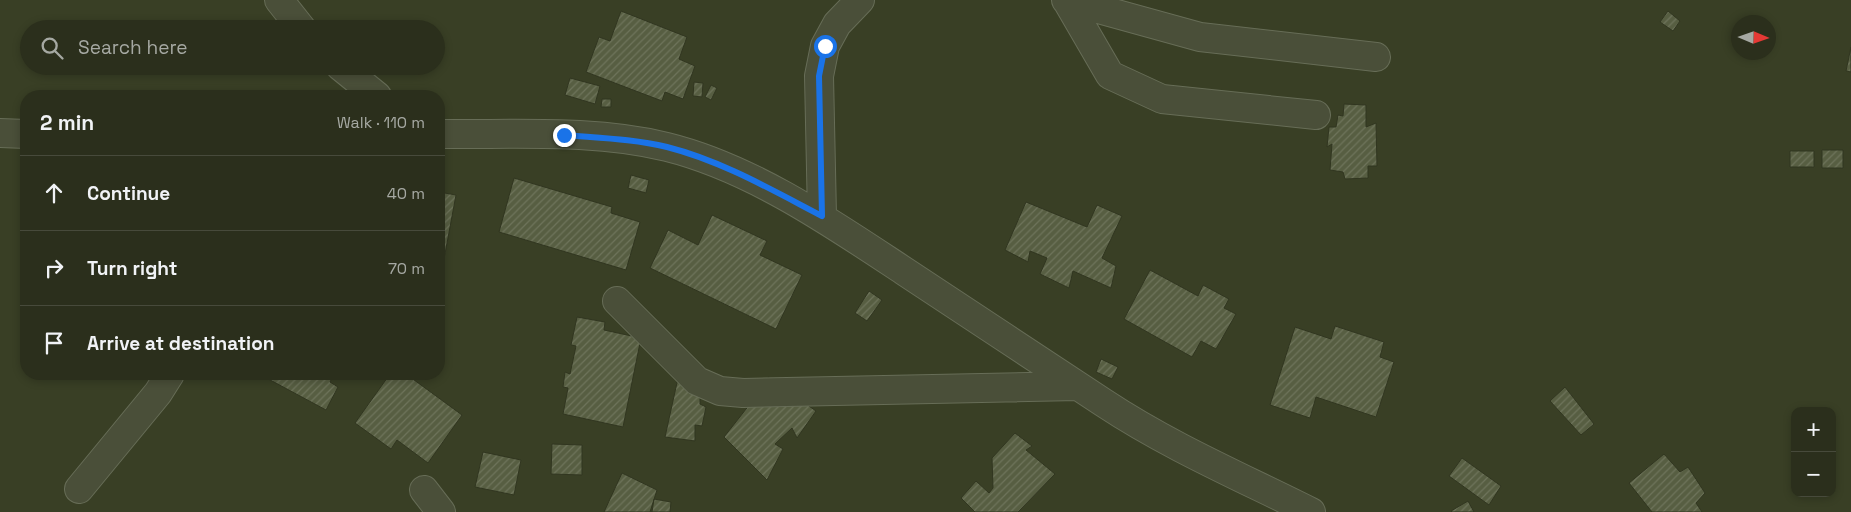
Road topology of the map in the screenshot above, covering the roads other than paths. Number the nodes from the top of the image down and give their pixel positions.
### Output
1 (279, 0) edge
2 (860, 0) edge
3 (1067, 0) edge
4 (295, 20) edge
5 (1376, 57) dead end
6 (351, 75) edge
7 (369, 90) edge
8 (1316, 115) dead end
9 (0, 133) edge
10 (20, 134) edge
11 (445, 134) edge
12 (822, 216) junction
13 (617, 301) dead end
14 (166, 380) edge
15 (1078, 386) junction
16 (79, 489) dead end
17 (424, 490) dead end
18 (441, 512) edge
19 (1311, 512) edge

1 - 4 street
2 - 12 street
3 - 5 street
3 - 8 street
6 - 7 street
9 - 10 street
11 - 12 street
12 - 15 street
13 - 15 street
14 - 16 street
15 - 19 street
17 - 18 street

